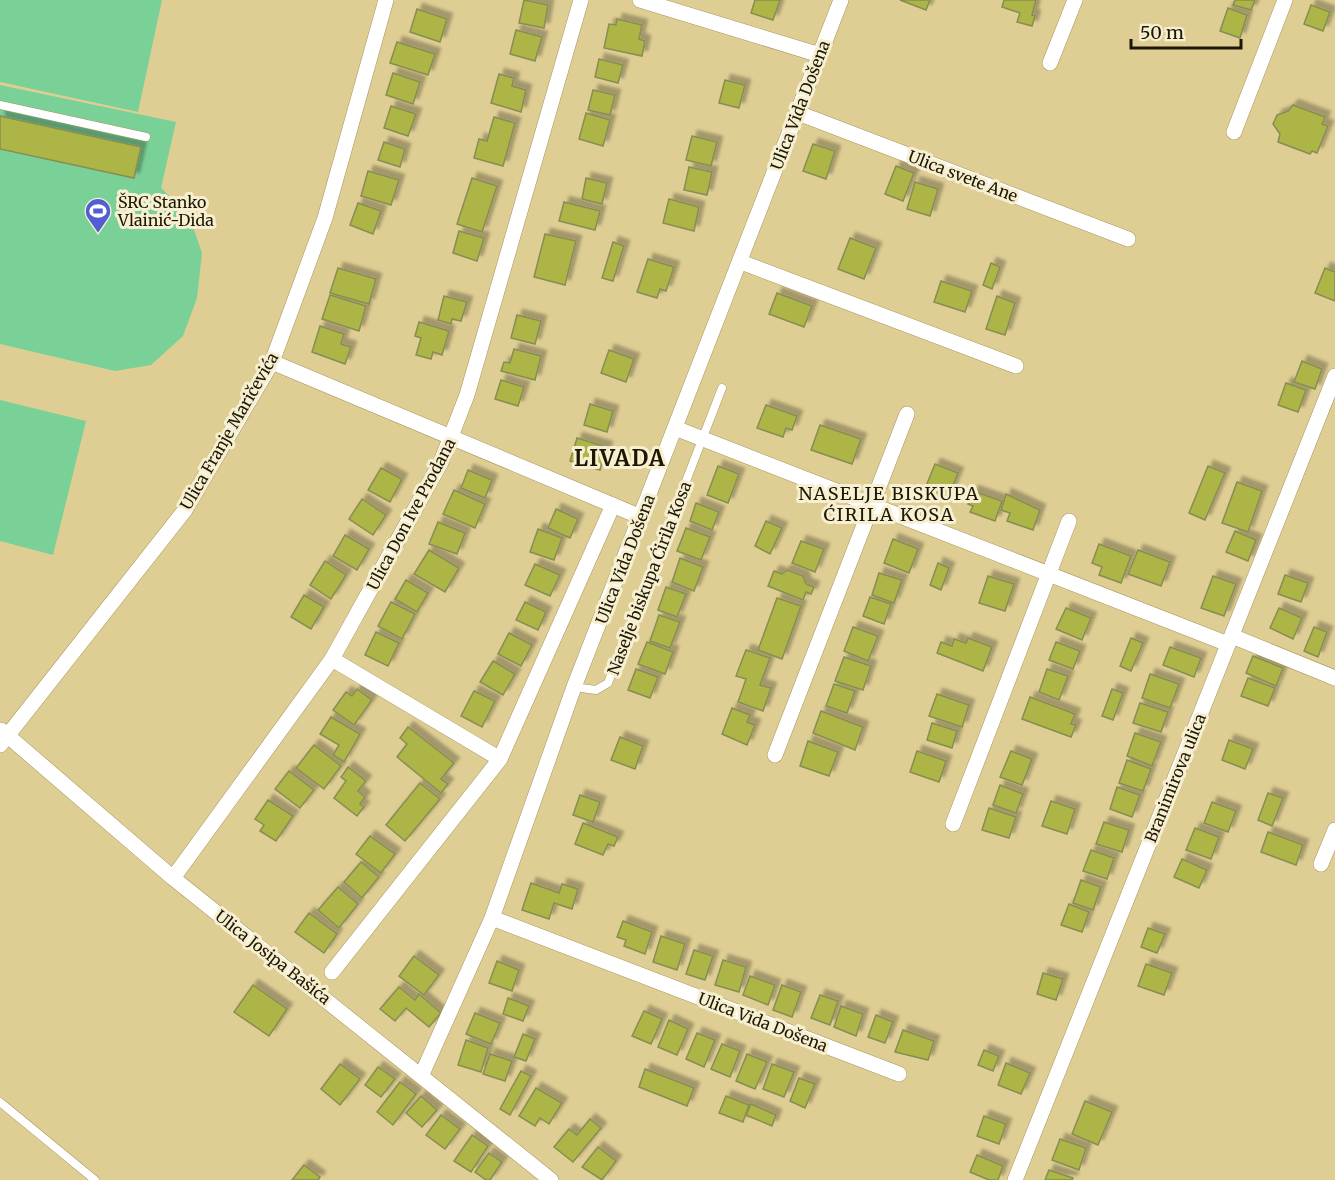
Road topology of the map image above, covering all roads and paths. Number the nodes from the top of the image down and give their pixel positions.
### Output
1 (386, 0) edge
2 (581, 0) edge
3 (640, 0) edge
4 (841, 0) edge
5 (1075, 0) edge
6 (1285, 0) edge
7 (820, 55) junction
8 (1050, 63) dead end
9 (0, 105) edge
10 (798, 113) junction
11 (1234, 132) dead end
12 (146, 137) dead end
13 (1128, 239) dead end
14 (741, 262) junction
15 (273, 362) junction
16 (1016, 366) dead end
17 (1335, 376) edge
18 (722, 388) dead end
19 (907, 414) dead end
20 (675, 428) junction
21 (452, 439) junction
22 (703, 439) junction
23 (613, 505) junction
24 (871, 505) junction
25 (642, 517) junction
26 (1069, 521) dead end
27 (1050, 574) junction
28 (1230, 640) junction
29 (332, 659) junction
30 (1335, 678) edge
31 (574, 687) junction
32 (3, 736) edge
33 (774, 755) dead end
34 (500, 759) junction
35 (953, 824) dead end
36 (1335, 830) edge
37 (1321, 864) dead end
38 (173, 878) junction
39 (492, 918) junction
40 (332, 972) dead end
41 (422, 1074) junction
42 (899, 1074) dead end
43 (0, 1102) edge
44 (95, 1180) edge
45 (551, 1180) edge
46 (1015, 1180) edge

1 - 15 street, Ulica Franje Maričevića
2 - 21 street, Ulica Don Ive Prodana
3 - 7 street
4 - 7 street, Ulica Vida Došena
5 - 8 street
6 - 11 street
7 - 10 street, Ulica Vida Došena
9 - 12 lane
10 - 13 street, Ulica svete Ane
10 - 14 street, Ulica Vida Došena
14 - 16 street
14 - 20 street, Ulica Vida Došena
15 - 21 street
15 - 32 street, Ulica Franje Maričevića
17 - 28 street, Branimirova ulica
18 - 22 lane, Naselje biskupa Ćirila Kosa
19 - 24 street
20 - 22 street
20 - 25 street, Ulica Vida Došena
21 - 23 street
21 - 29 street, Ulica Don Ive Prodana
22 - 24 street
22 - 31 lane, Naselje biskupa Ćirila Kosa
23 - 25 street
23 - 34 street, Ulica Vida Došena
24 - 27 street
24 - 33 street
25 - 31 street, Ulica Vida Došena
26 - 27 street
27 - 28 street
27 - 35 street
28 - 30 street
28 - 46 street, Branimirova ulica
29 - 34 street
29 - 38 street, Ulica Don Ive Prodana
31 - 39 street, Ulica Vida Došena
32 - 38 street, Ulica Josipa Bašića
34 - 40 street, Ulica Vida Došena
36 - 37 street
38 - 41 street, Ulica Josipa Bašića
39 - 41 street, Ulica Vida Došena
39 - 42 street, Ulica Vida Došena
41 - 45 street, Ulica Josipa Bašića
43 - 44 lane

